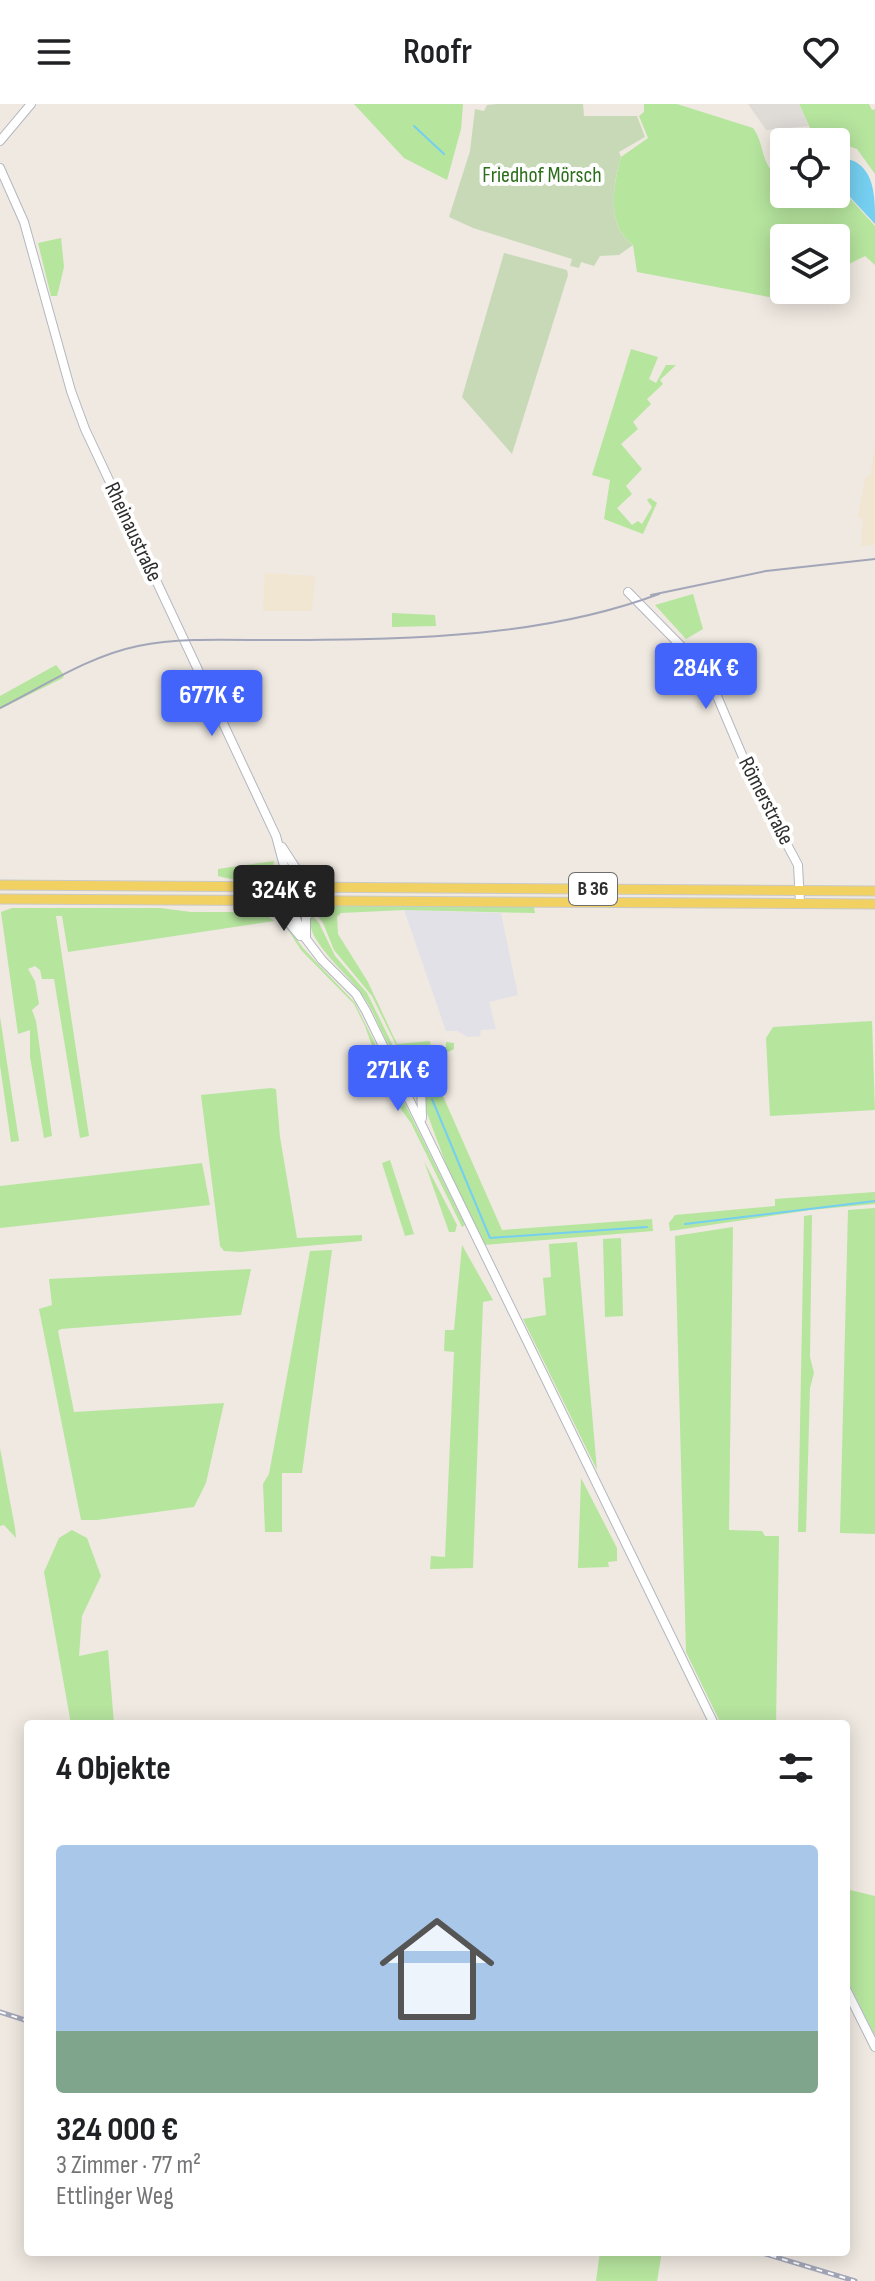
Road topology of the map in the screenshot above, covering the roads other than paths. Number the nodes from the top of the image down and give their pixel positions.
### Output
1 (31, 104) edge
2 (0, 141) edge
3 (0, 168) edge
4 (628, 592) dead end
5 (276, 836) junction
6 (0, 885) edge
7 (289, 887) junction
8 (322, 887) junction
9 (799, 889) junction
10 (875, 891) edge
11 (0, 899) edge
12 (263, 901) junction
13 (290, 902) junction
14 (321, 902) junction
15 (800, 903) junction
16 (875, 904) edge
17 (311, 948) junction
18 (387, 1053) junction
19 (423, 1127) junction
20 (712, 1720) edge
21 (850, 1997) edge
22 (875, 2047) edge

1 - 2 street
3 - 5 street, Rheinaustraße
4 - 9 street, Römerstraße
5 - 7 street, Rheinaustraße
5 - 8 street
6 - 7 main road, B 36
7 - 8 main road, B 36
7 - 13 street, Rheinaustraße
8 - 9 main road, B 36
9 - 10 main road, B 36
9 - 15 street, Römerstraße
11 - 12 main road, B 36
12 - 13 main road, B 36
12 - 17 street
13 - 14 main road, B 36
13 - 17 street, Rheinaustraße
14 - 15 main road, B 36
14 - 17 street
15 - 16 main road, B 36
17 - 18 street
18 - 19 street
18 - 19 street
19 - 20 street
21 - 22 street

